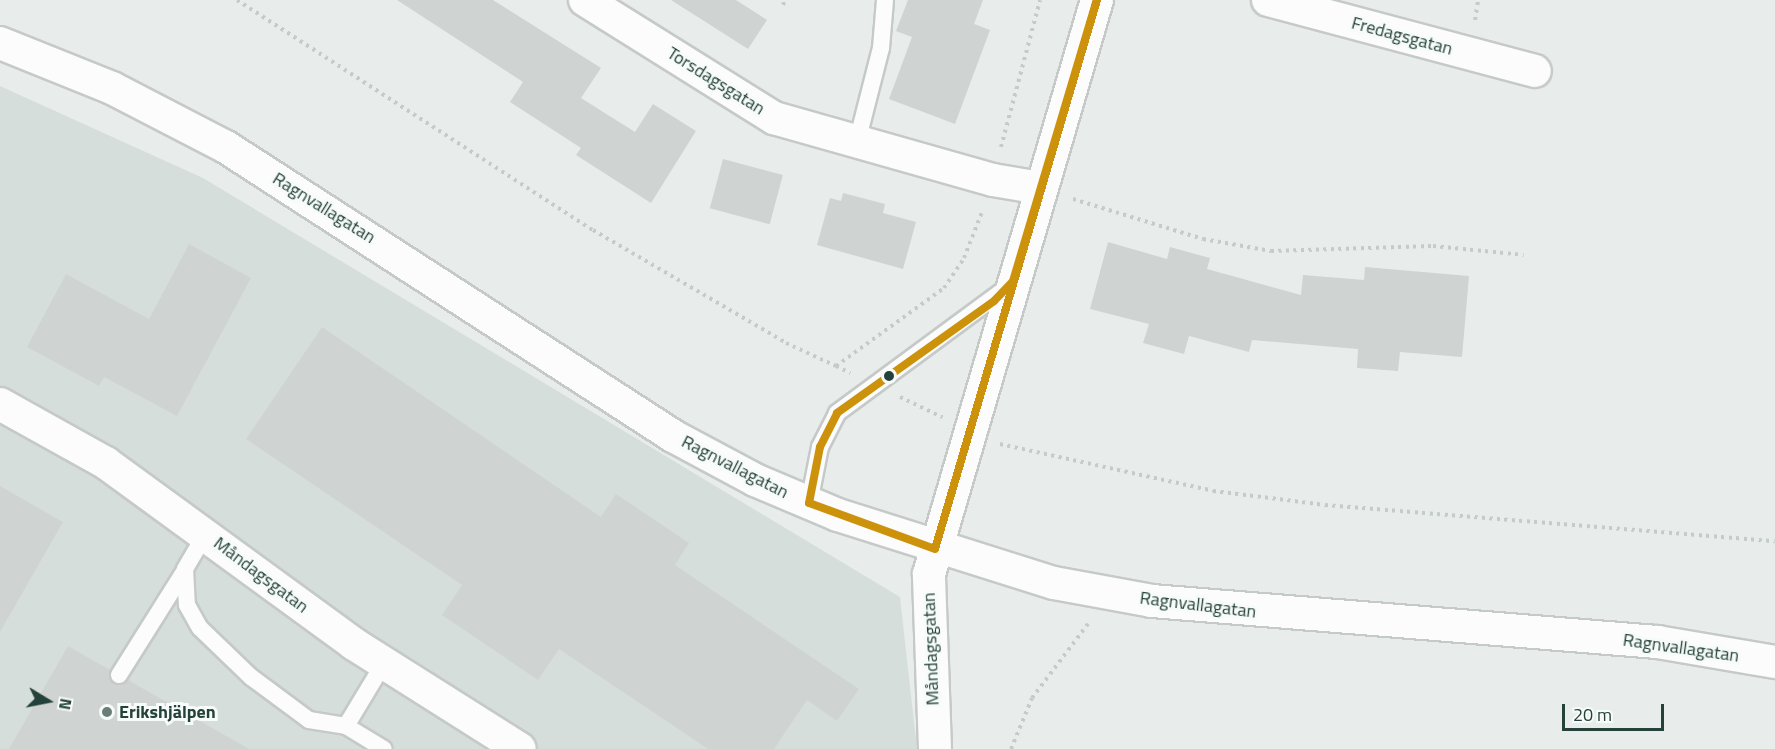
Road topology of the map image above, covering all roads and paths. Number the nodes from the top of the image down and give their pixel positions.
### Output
1 (237, 0) edge
2 (585, 0) edge
3 (885, 0) edge
4 (1040, 0) edge
5 (1096, 0) edge
6 (1268, 0) edge
7 (0, 42) edge
8 (1535, 71) dead end
9 (857, 141) junction
10 (993, 180) junction
11 (1040, 188) junction
12 (1524, 255) dead end
13 (1013, 281) junction
14 (836, 366) junction
15 (874, 384) junction
16 (0, 404) edge
17 (971, 432) junction
18 (808, 503) junction
19 (206, 533) junction
20 (1775, 541) edge
21 (936, 549) junction
22 (185, 569) junction
23 (1114, 594) junction
24 (1775, 662) edge
25 (384, 663) junction
26 (119, 675) dead end
27 (346, 726) junction
28 (384, 749) edge
29 (520, 749) edge
30 (935, 749) edge
31 (1011, 749) edge

1 - 14 path
2 - 9 street, Torsdagsgatan
3 - 9 lane
4 - 10 path
5 - 11 street, Måndagsgatan
6 - 8 street, Fredagsgatan
7 - 18 street, Ragnvallagatan
9 - 10 street, Torsdagsgatan
10 - 11 street, Torsdagsgatan
10 - 14 path
11 - 12 path
11 - 13 street, Måndagsgatan
13 - 15 lane
13 - 17 street, Måndagsgatan
14 - 15 path
15 - 17 path
15 - 18 lane
16 - 19 street, Måndagsgatan
17 - 20 path
17 - 21 street, Måndagsgatan
18 - 21 street, Ragnvallagatan
19 - 22 lane
19 - 25 street, Måndagsgatan
21 - 23 street, Ragnvallagatan
21 - 30 street, Måndagsgatan
22 - 26 lane
22 - 27 lane
23 - 24 street, Ragnvallagatan
23 - 31 path
25 - 27 lane
25 - 29 street, Måndagsgatan
27 - 28 lane

